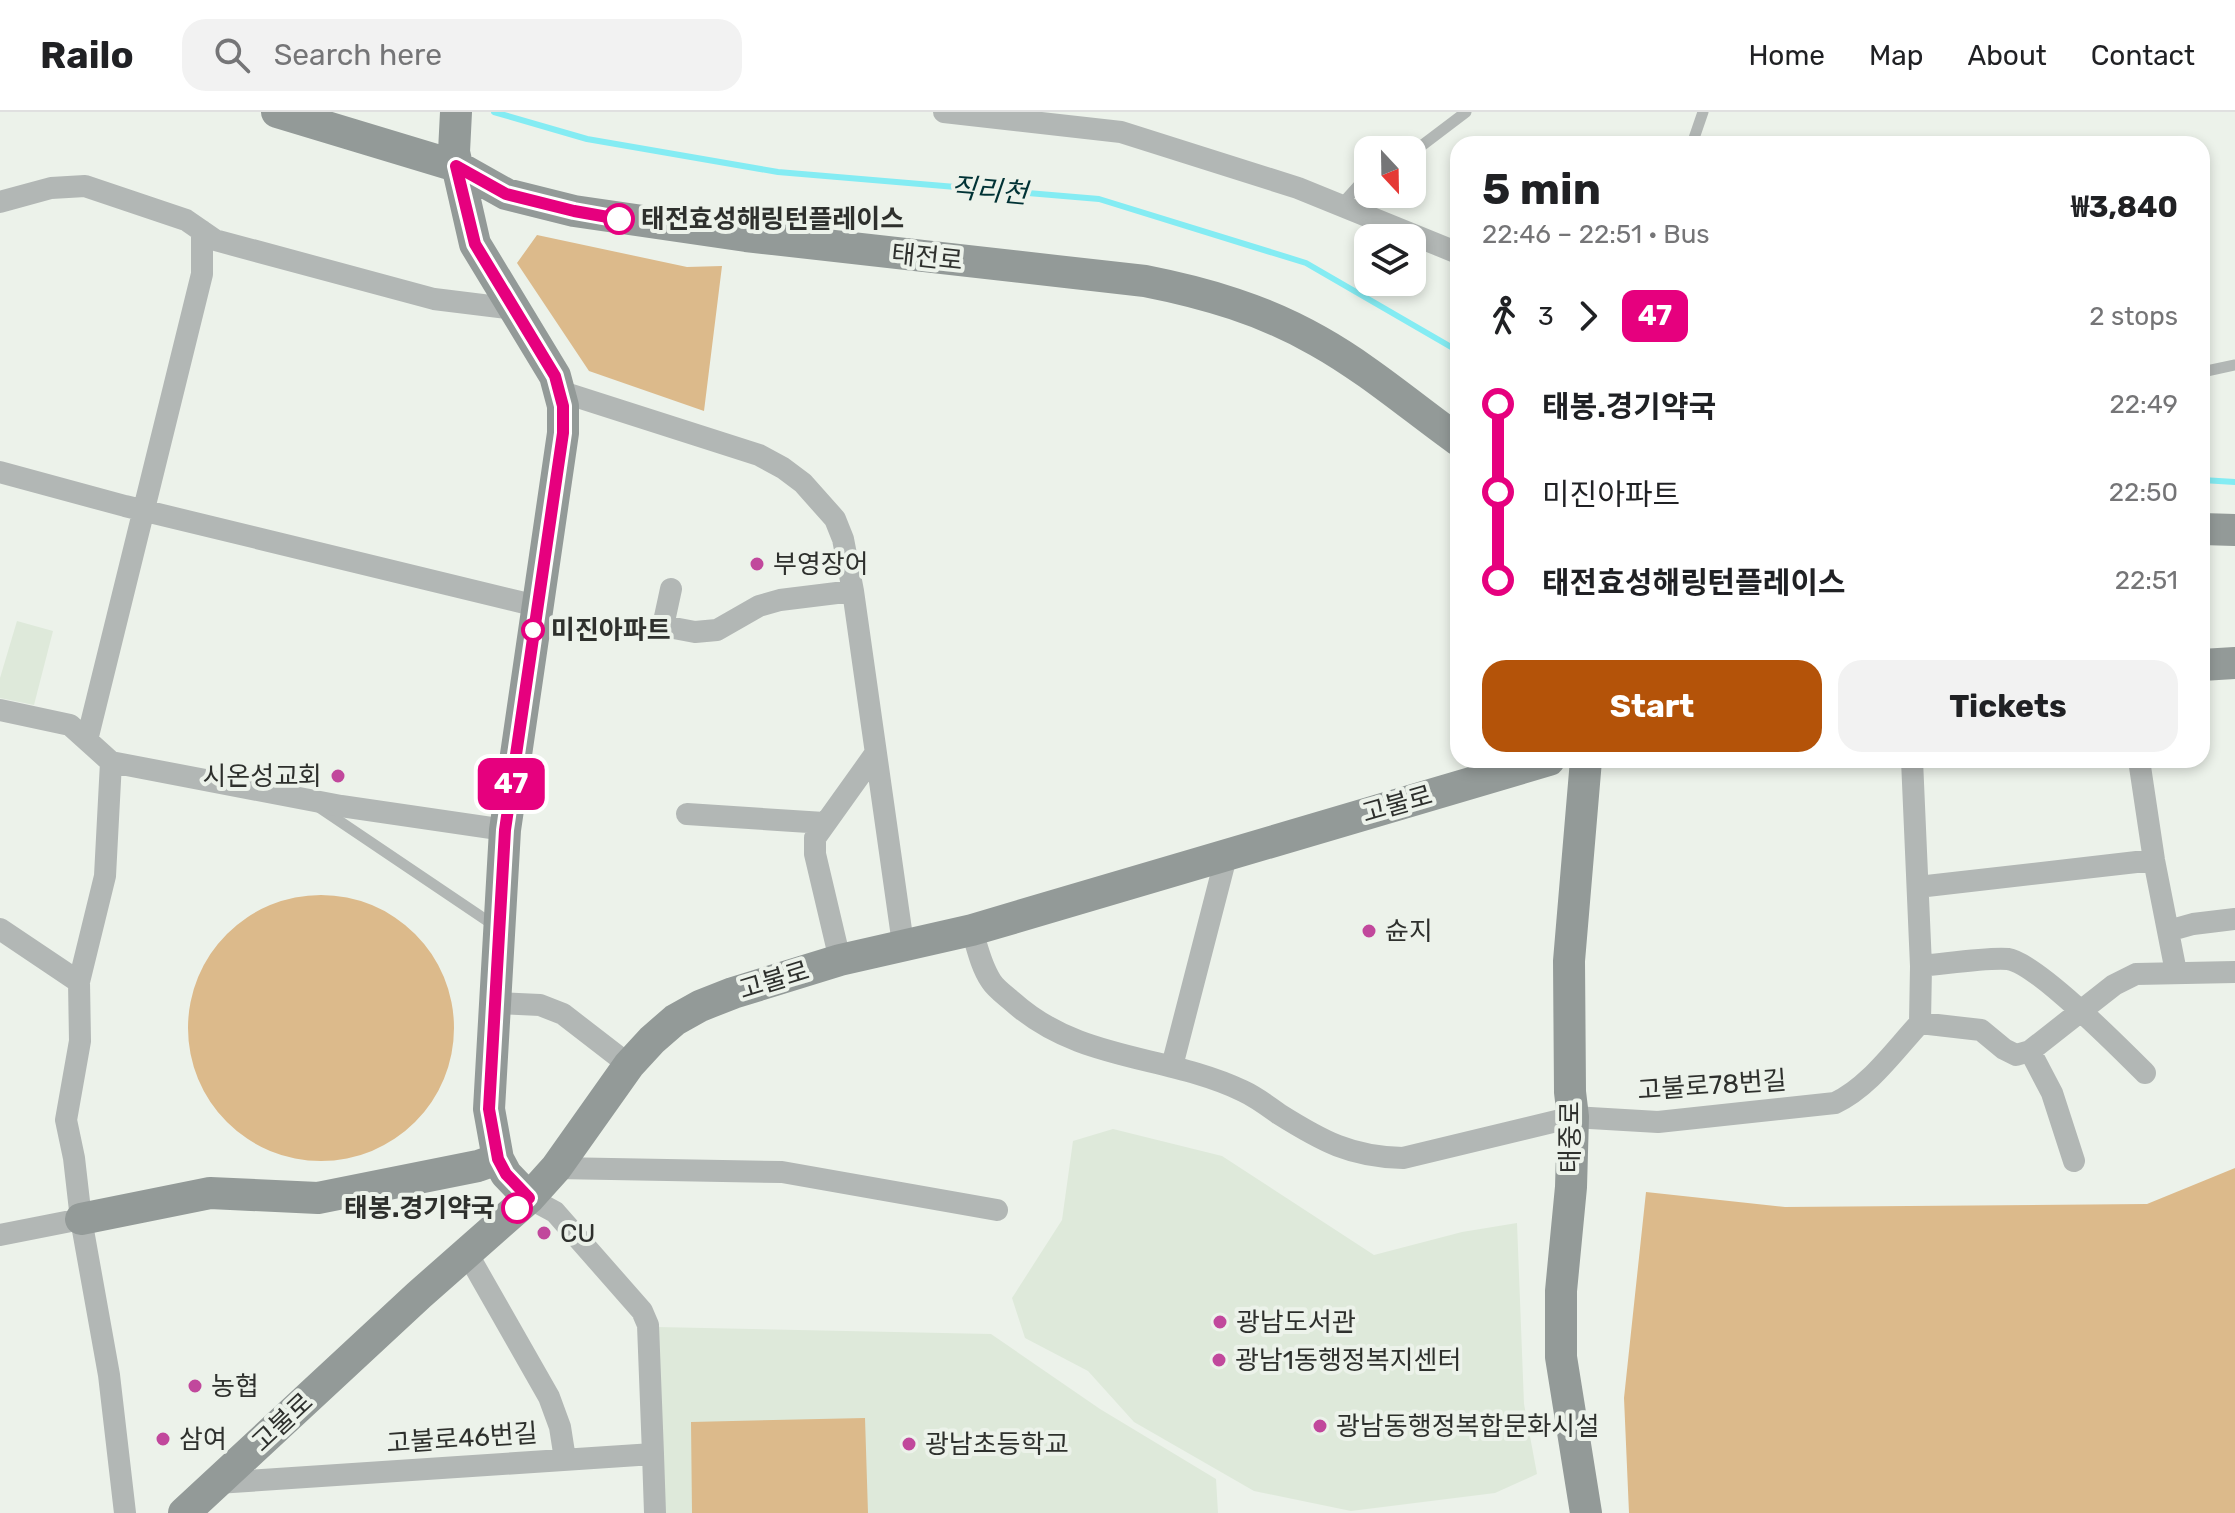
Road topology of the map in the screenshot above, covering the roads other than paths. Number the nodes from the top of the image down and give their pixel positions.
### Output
1 (277, 112) edge
2 (456, 112) edge
3 (948, 112) edge
4 (1466, 112) edge
5 (1703, 112) edge
6 (1000, 116) edge
7 (1695, 136) edge
8 (1426, 142) edge
9 (455, 159) junction
10 (1354, 190) edge
11 (0, 202) edge
12 (1340, 206) junction
13 (202, 231) junction
14 (1450, 250) edge
15 (515, 309) junction
16 (2235, 365) edge
17 (2210, 370) edge
18 (559, 391) junction
19 (1431, 420) junction
20 (1450, 434) edge
21 (1450, 442) edge
22 (0, 472) edge
23 (144, 511) junction
24 (2210, 529) edge
25 (2235, 530) edge
26 (671, 589) dead end
27 (853, 591) junction
28 (537, 606) junction
29 (2235, 663) edge
30 (2210, 665) edge
31 (0, 710) edge
32 (87, 740) junction
33 (875, 754) junction
34 (111, 762) junction
35 (1521, 768) edge
36 (1585, 768) edge
37 (1912, 768) edge
38 (2140, 768) edge
39 (309, 800) junction
40 (687, 814) dead end
41 (824, 823) junction
42 (505, 830) junction
43 (1227, 853) junction
44 (2154, 860) junction
45 (1918, 887) junction
46 (2235, 919) edge
47 (499, 928) junction
48 (0, 929) edge
49 (972, 930) junction
50 (2168, 931) junction
51 (903, 944) junction
52 (840, 960) junction
53 (1921, 966) junction
54 (2176, 972) junction
55 (2235, 972) edge
56 (79, 982) junction
57 (495, 1003) junction
58 (2082, 1012) junction
59 (1920, 1023) junction
60 (2030, 1051) junction
61 (629, 1065) junction
62 (1172, 1066) junction
63 (2145, 1073) dead end
64 (1573, 1117) junction
65 (498, 1159) junction
66 (2074, 1161) dead end
67 (556, 1168) junction
68 (529, 1198) junction
69 (997, 1210) dead end
70 (81, 1219) junction
71 (0, 1235) edge
72 (467, 1253) junction
73 (653, 1454) junction
74 (565, 1459) junction
75 (217, 1483) junction
76 (125, 1513) edge
77 (184, 1513) edge
78 (655, 1513) edge
79 (1586, 1513) edge

1 - 9 street, 태전로
2 - 9 street
3 - 6 street
4 - 8 lane
5 - 7 lane
6 - 12 street
9 - 15 street
9 - 19 street, 태전로
10 - 12 lane
11 - 13 street
12 - 14 street
13 - 15 street
13 - 23 street
15 - 18 street
16 - 17 lane
18 - 27 street
18 - 28 street
19 - 20 street, 태전로
19 - 21 street
22 - 23 street
23 - 28 street
23 - 32 street
24 - 25 street
26 - 27 street
27 - 33 street
28 - 42 street
29 - 30 street
31 - 32 street
32 - 34 street
33 - 41 street
33 - 51 street
34 - 39 street
34 - 56 street
35 - 43 street, 고불로
36 - 64 street, 태중로
37 - 45 street
38 - 44 street
39 - 42 street
39 - 47 lane
40 - 41 street
41 - 52 street
42 - 47 street
43 - 49 street, 고불로
43 - 62 street
44 - 45 street
44 - 50 street
45 - 53 street
46 - 50 street
47 - 57 street
48 - 56 street
49 - 51 street, 고불로
49 - 62 street, 고불로78번길
50 - 54 street
51 - 52 street, 고불로
52 - 61 street, 고불로
53 - 58 street
53 - 59 street
54 - 55 street
54 - 58 street
56 - 70 street
57 - 61 street
57 - 65 street
58 - 60 street
58 - 63 street
59 - 60 street
59 - 64 street, 고불로78번길
60 - 66 street
61 - 67 street, 고불로
62 - 64 street, 고불로78번길
64 - 79 street, 태중로
65 - 68 street
65 - 70 street
67 - 68 street, 고불로
67 - 69 street
68 - 72 street, 고불로
68 - 73 street
70 - 71 street
70 - 76 street
72 - 74 street
72 - 75 street, 고불로
73 - 74 street, 고불로46번길
73 - 78 street
74 - 75 street, 고불로46번길
75 - 77 street, 고불로

